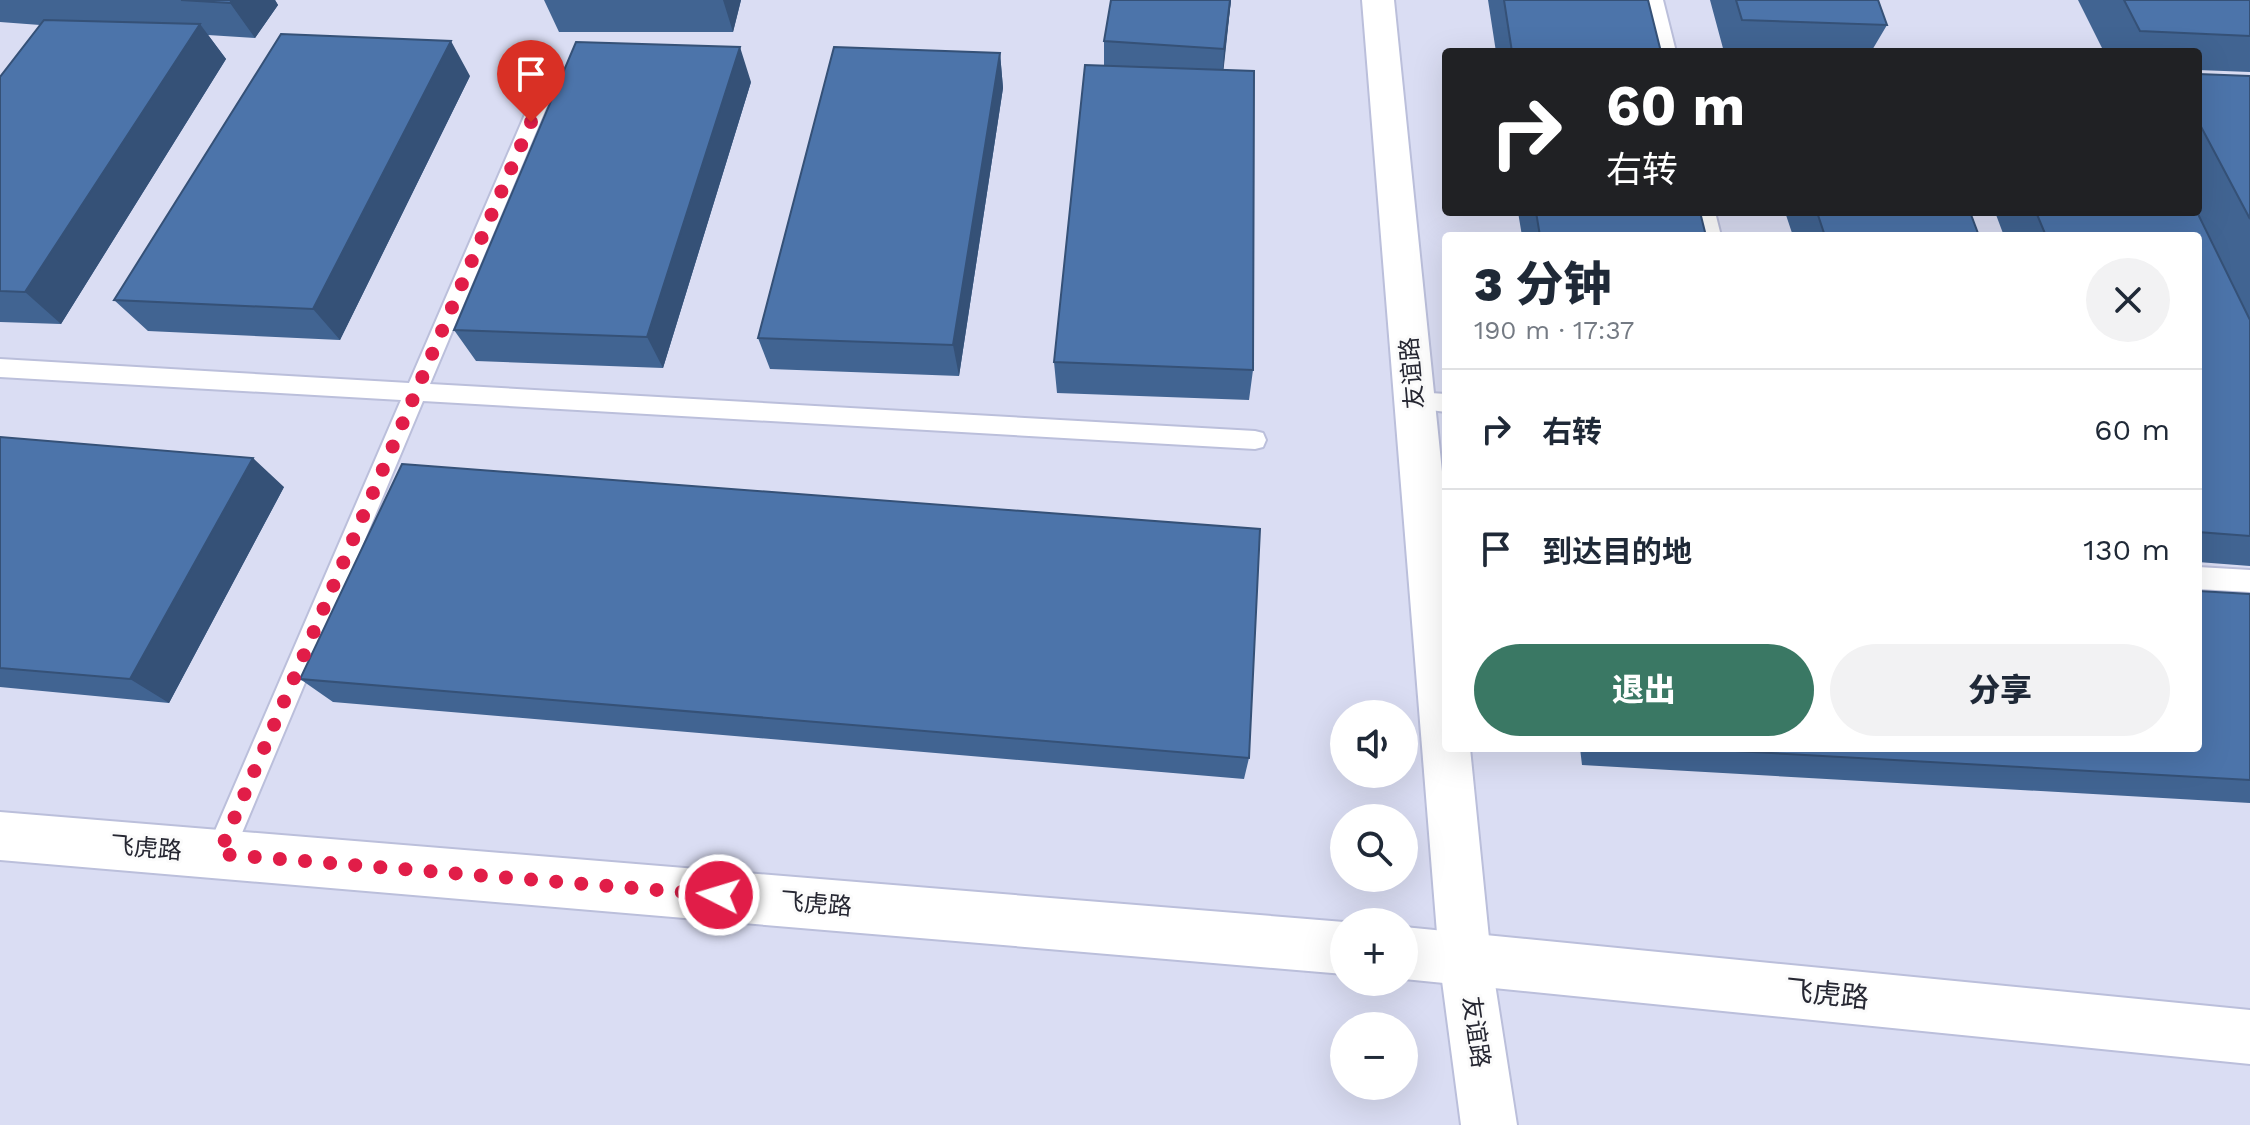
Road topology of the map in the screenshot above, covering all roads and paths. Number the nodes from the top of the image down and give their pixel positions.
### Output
1 (1378, 0) edge
2 (1654, 0) edge
3 (1666, 48) edge
4 (554, 68) dead end
5 (0, 368) edge
6 (415, 393) junction
7 (1430, 402) edge
8 (1255, 440) dead end
9 (2202, 578) edge
10 (2250, 581) edge
11 (1442, 661) edge
12 (1446, 752) edge
13 (0, 836) edge
14 (219, 854) junction
15 (1330, 947) edge
16 (1418, 954) edge
17 (1465, 958) junction
18 (2250, 1037) edge
19 (1489, 1125) edge

1 - 7 main road, 友谊路
2 - 3 lane
4 - 6 lane
5 - 6 lane
6 - 8 lane
6 - 14 lane
7 - 11 main road, 友谊路
9 - 10 lane
12 - 17 main road, 友谊路
13 - 14 main road, 飞虎路
14 - 15 main road, 飞虎路
16 - 17 main road, 飞虎路
17 - 18 main road, 飞虎路
17 - 19 main road, 友谊路

